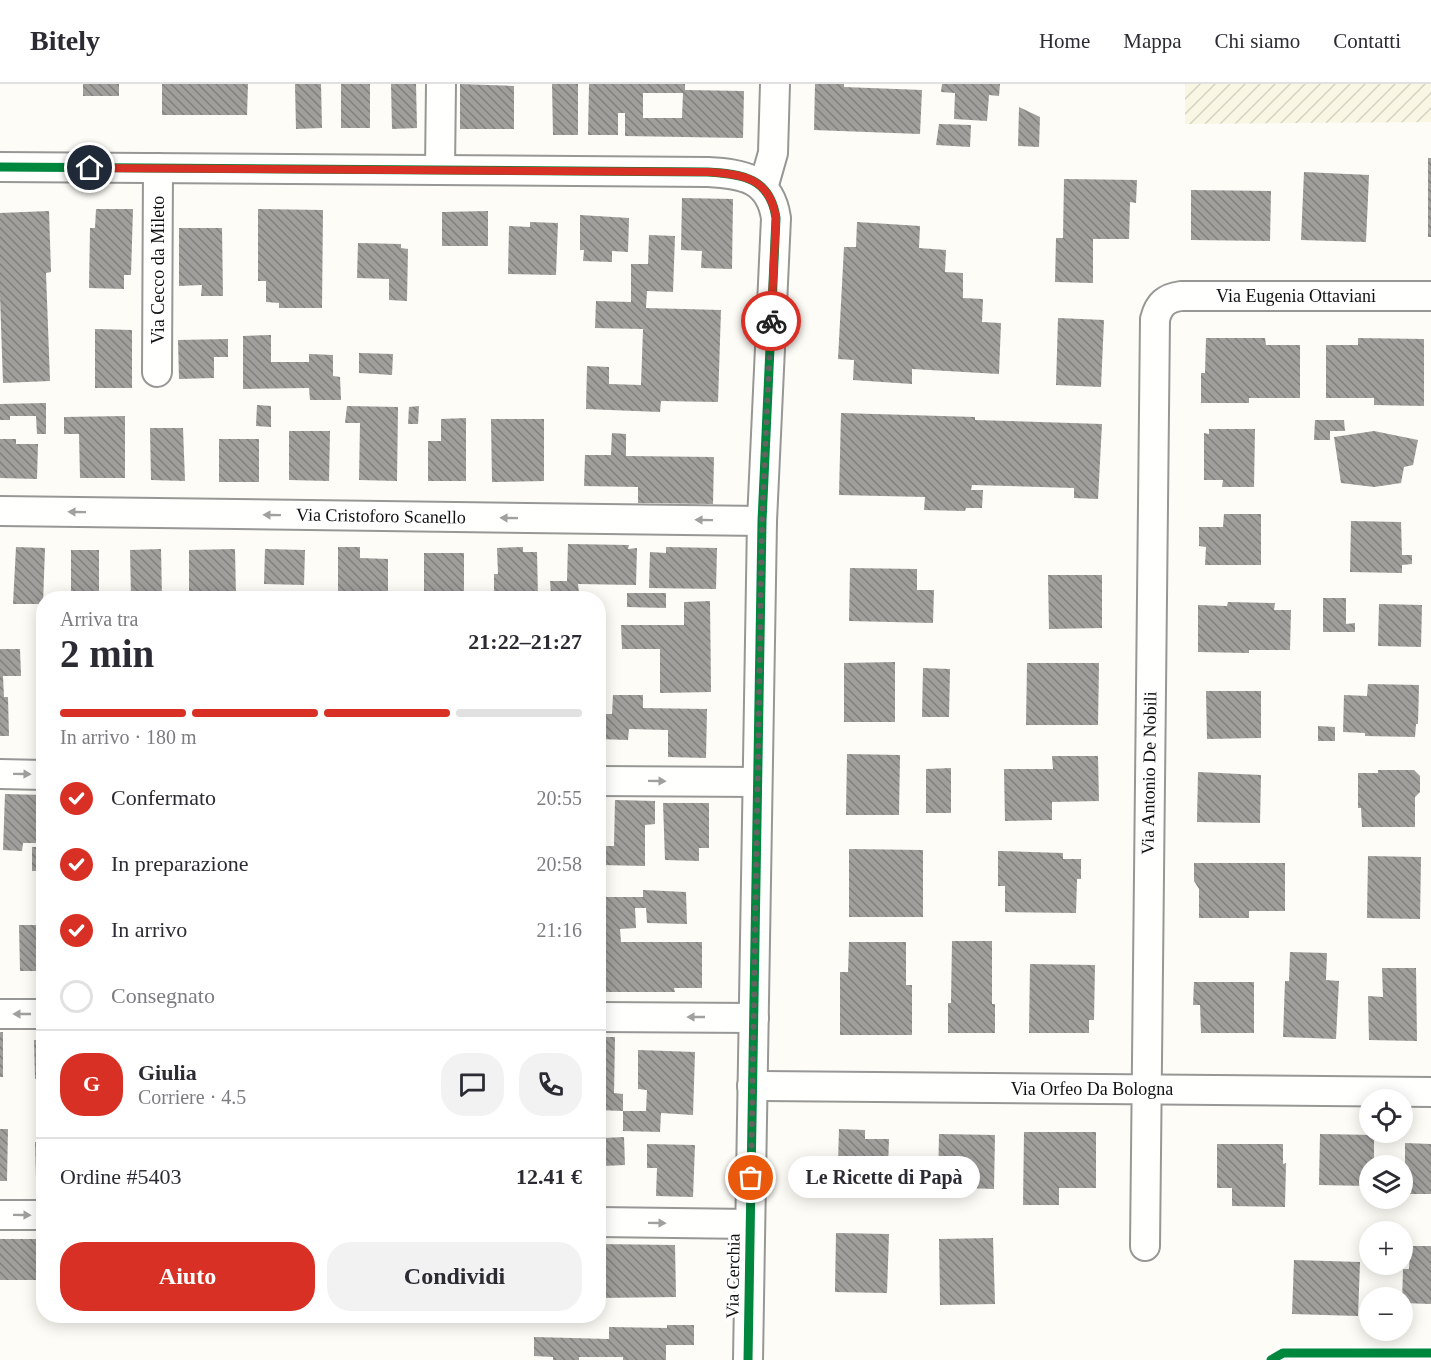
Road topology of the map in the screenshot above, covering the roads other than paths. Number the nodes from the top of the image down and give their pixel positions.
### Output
1 (441, 84) edge
2 (775, 84) edge
3 (0, 167) edge
4 (158, 168) junction
5 (440, 170) junction
6 (763, 188) junction
7 (1431, 296) edge
8 (1163, 301) joint
9 (157, 372) dead end
10 (0, 511) edge
11 (762, 521) junction
12 (0, 774) edge
13 (36, 775) edge
14 (606, 781) edge
15 (757, 782) junction
16 (0, 1014) edge
17 (36, 1014) edge
18 (606, 1017) edge
19 (754, 1018) junction
20 (752, 1086) junction
21 (1146, 1089) junction
22 (1431, 1092) edge
23 (0, 1215) edge
24 (36, 1215) edge
25 (606, 1222) edge
26 (750, 1224) junction
27 (1145, 1246) dead end
28 (748, 1360) edge

1 - 5 street
2 - 6 street
3 - 4 street
4 - 5 street
4 - 9 street, Via Cecco da Mileto
5 - 6 street
6 - 11 street, Via Cerchia
7 - 8 street, Via Eugenia Ottaviani
8 - 21 street, Via Antonio De Nobili
11 -> 10 street, Via Cristoforo Scanello
11 - 15 street, Via Cerchia
12 -> 13 street
14 -> 15 street
15 - 19 street, Via Cerchia
17 -> 16 street
19 -> 18 street
19 - 20 street, Via Cerchia
20 - 21 street, Via Orfeo Da Bologna
20 - 26 street, Via Cerchia
21 - 22 street, Via Orfeo Da Bologna
21 - 27 street, Via Antonio De Nobili
23 -> 24 street
25 -> 26 street
26 - 28 street, Via Cerchia

